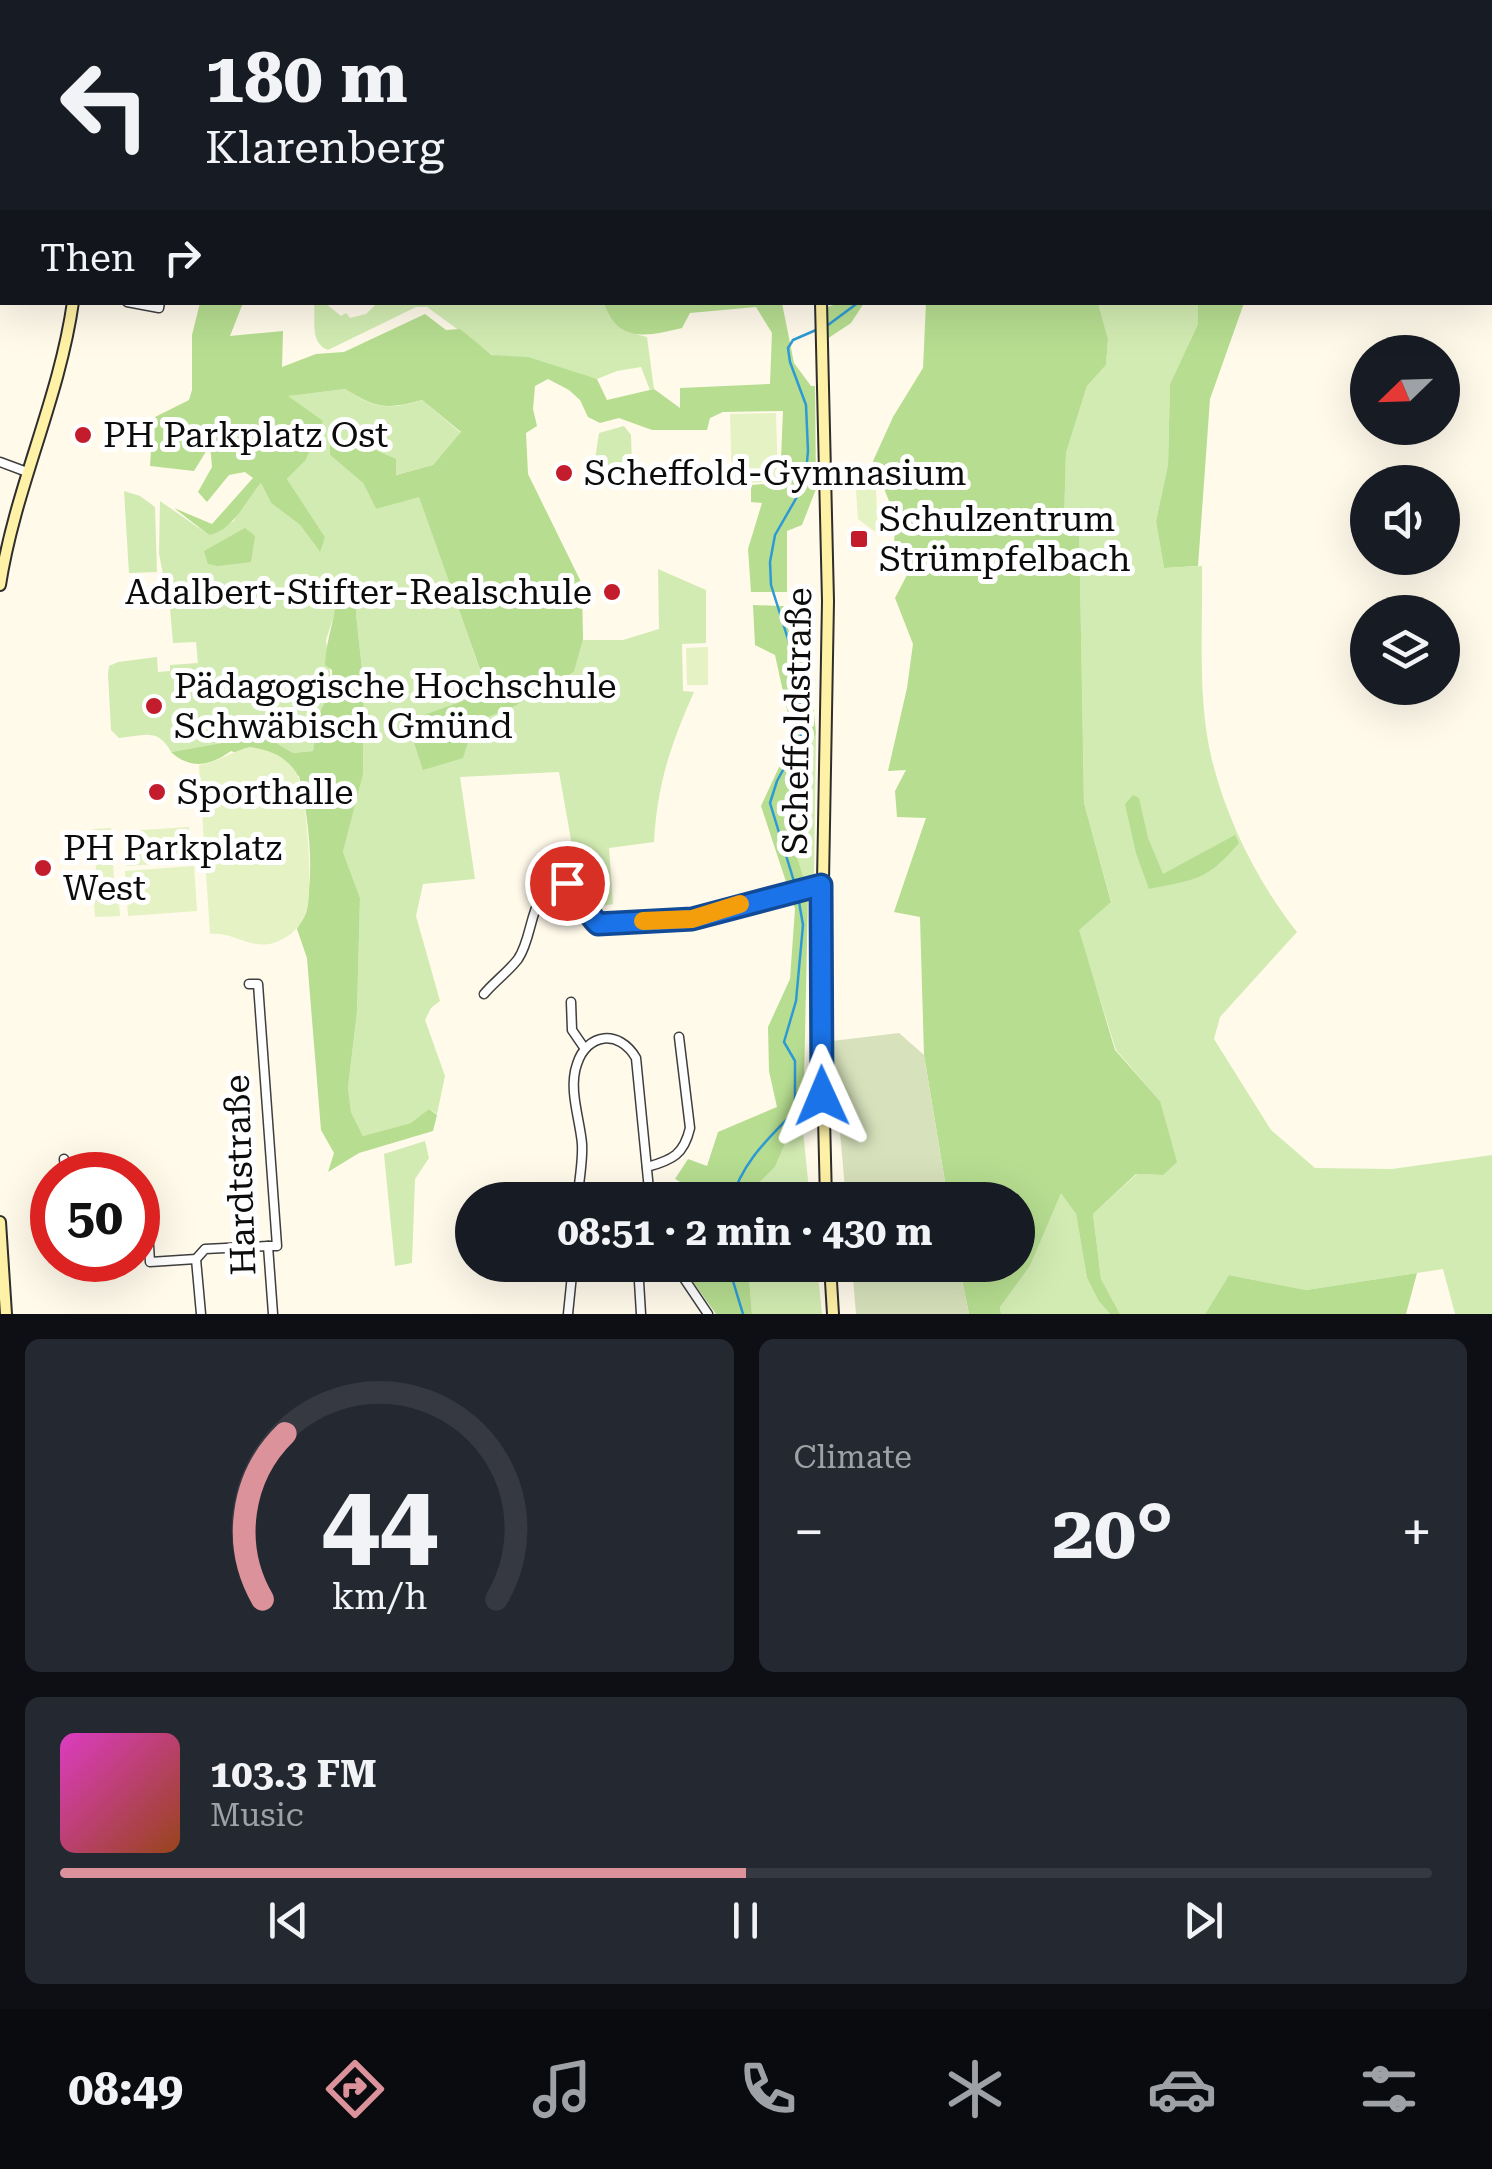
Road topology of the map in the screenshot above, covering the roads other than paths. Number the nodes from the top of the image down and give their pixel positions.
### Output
1 (73, 305) edge
2 (821, 308) edge
3 (0, 462) edge
4 (27, 472) junction
5 (0, 585) edge
6 (816, 886) junction
7 (249, 984) dead end
8 (484, 994) dead end
9 (571, 1002) dead end
10 (679, 1037) dead end
11 (585, 1049) junction
12 (648, 1167) junction
13 (579, 1182) edge
14 (649, 1182) edge
15 (825, 1182) edge
16 (0, 1222) edge
17 (268, 1246) junction
18 (196, 1259) junction
19 (160, 1261) edge
20 (571, 1282) edge
21 (639, 1282) edge
22 (686, 1282) edge
23 (831, 1282) edge
24 (6, 1314) edge
25 (201, 1314) edge
26 (273, 1314) edge
27 (568, 1314) edge
28 (641, 1314) edge
29 (708, 1314) edge
30 (834, 1314) edge

1 - 4 main road
2 - 6 main road, Scheffoldstraße
3 - 4 street
4 - 5 main road
6 - 8 street
6 - 15 main road, Scheffoldstraße
7 - 17 street, Hardtstraße
9 - 11 street
10 - 12 street
11 - 12 street
11 - 13 street
12 - 14 street
16 - 24 main road
17 - 18 street
17 - 26 street, Hardtstraße
18 - 19 street
18 - 25 street
20 - 27 street
21 - 28 street
22 - 29 street
23 - 30 main road

